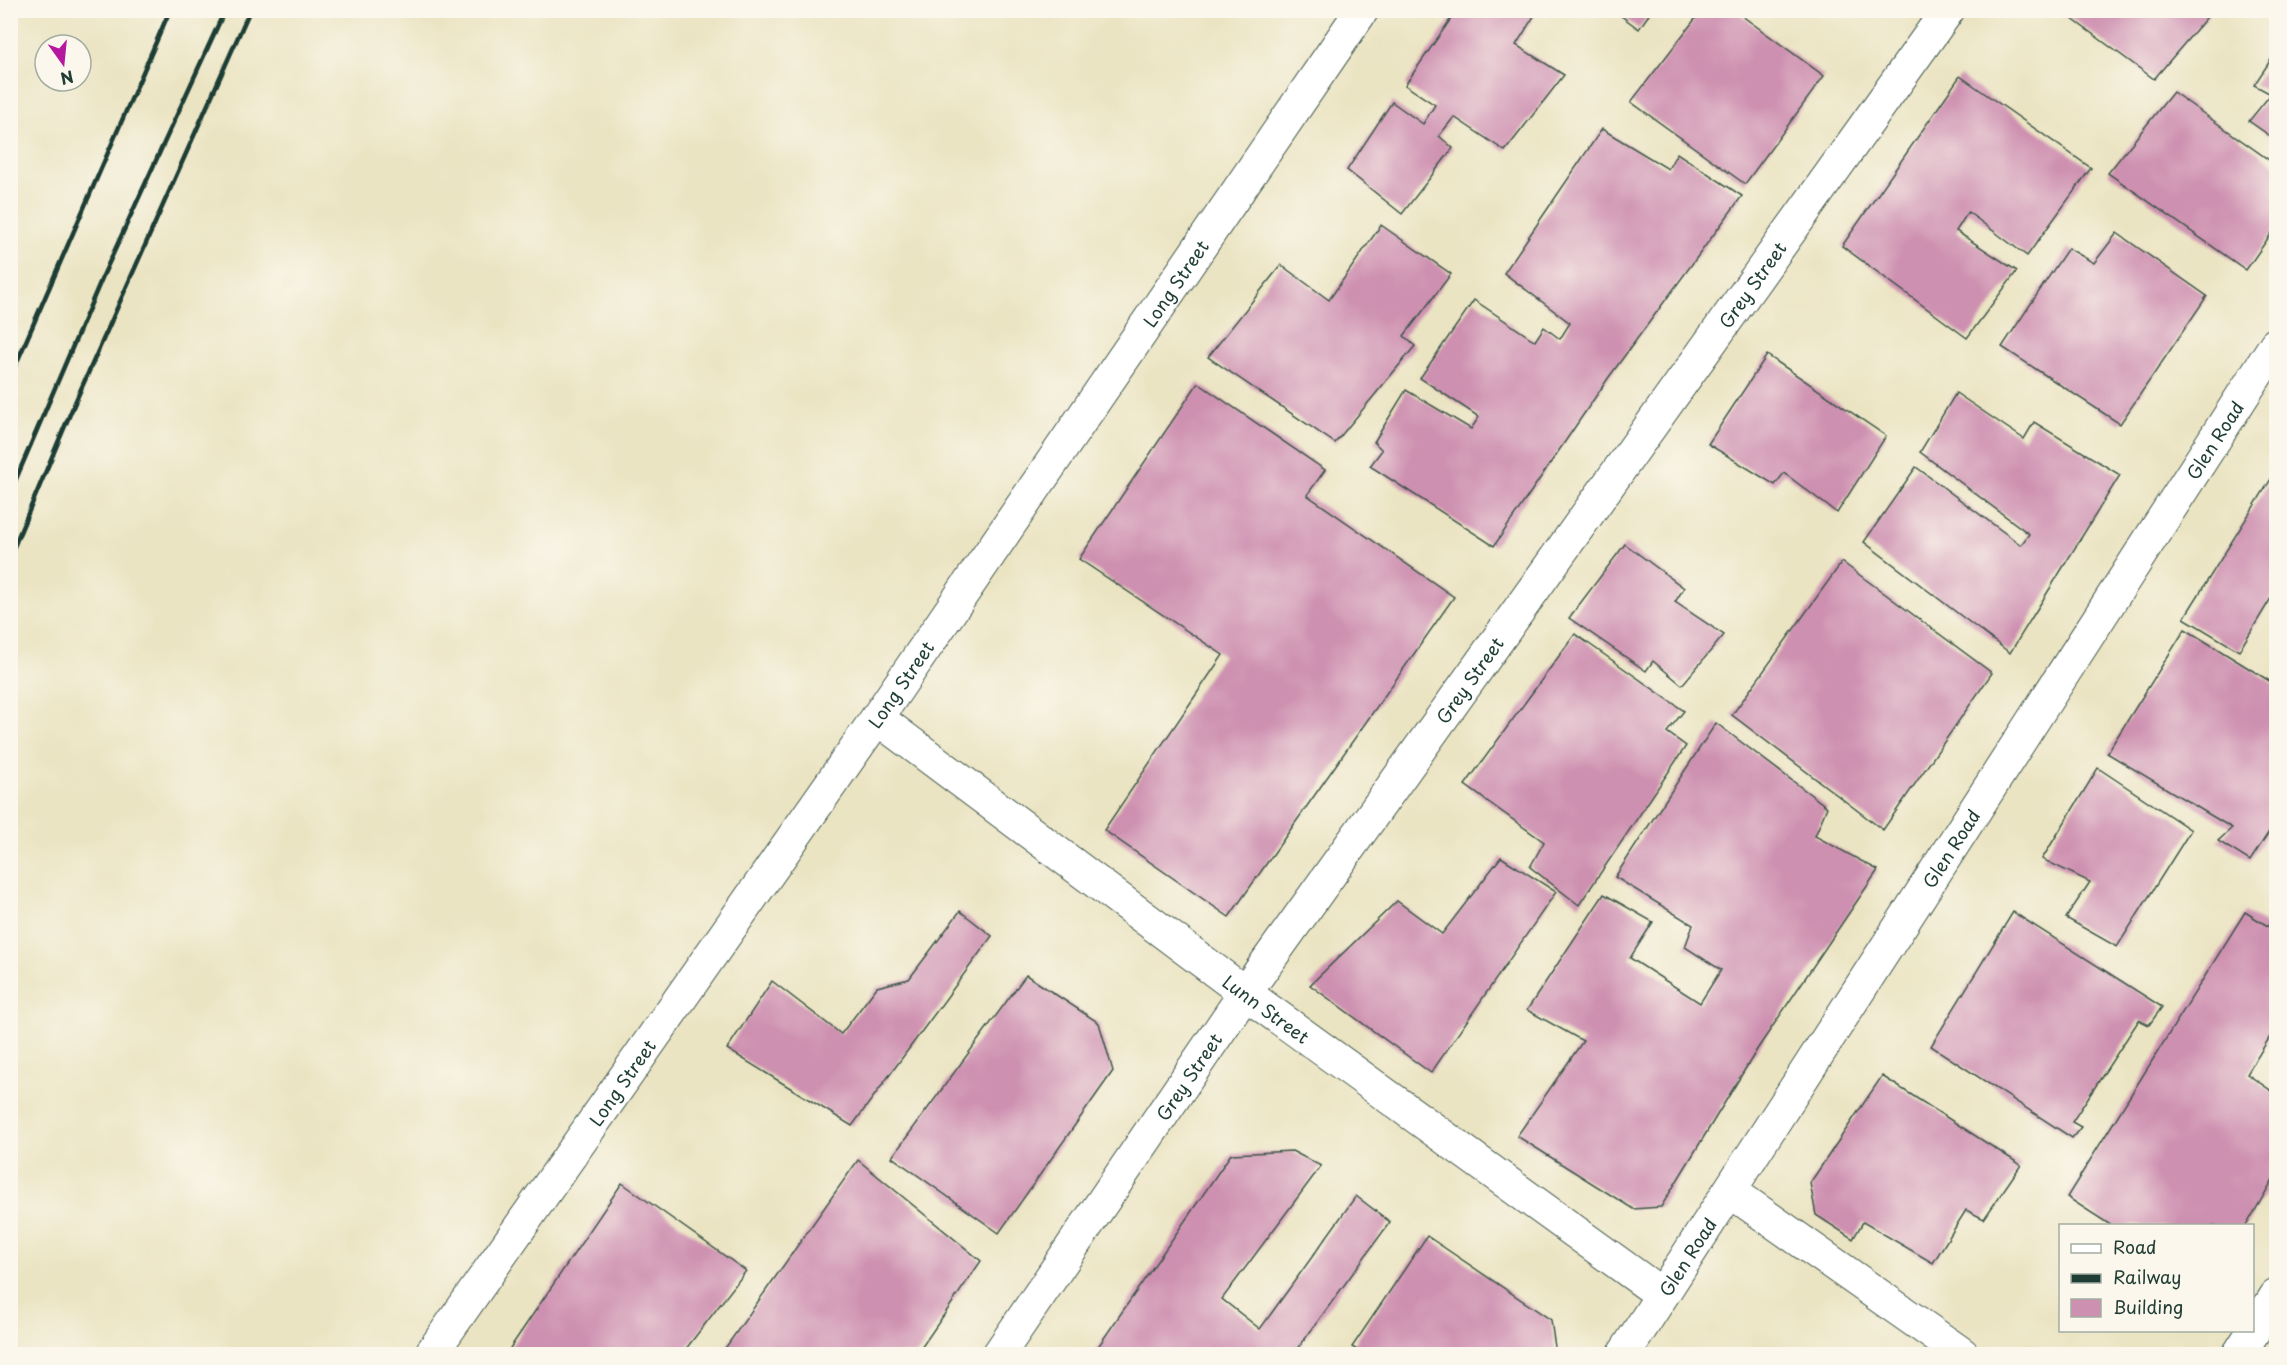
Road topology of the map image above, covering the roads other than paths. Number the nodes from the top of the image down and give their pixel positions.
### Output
1 (1362, 10) edge
2 (1948, 10) edge
3 (2277, 344) edge
4 (877, 718) junction
5 (1245, 993) junction
6 (1730, 1191) junction
7 (1661, 1294) junction
8 (2277, 1296) edge
9 (2254, 1331) edge
10 (2253, 1332) edge
11 (2277, 1334) edge
12 (431, 1354) edge
13 (999, 1354) edge
14 (1624, 1354) edge
15 (1962, 1354) edge
16 (2239, 1354) edge

1 - 4 street, Long Street
2 - 5 street, Grey Street
3 - 6 street, Glen Road
4 - 5 street, Lunn Street
4 - 12 street, Long Street
5 - 7 street, Lunn Street
5 - 13 street, Grey Street
6 - 7 street, Glen Road
6 - 15 street
7 - 14 street, Glen Road
8 - 9 street
10 - 16 street
11 - 16 street

